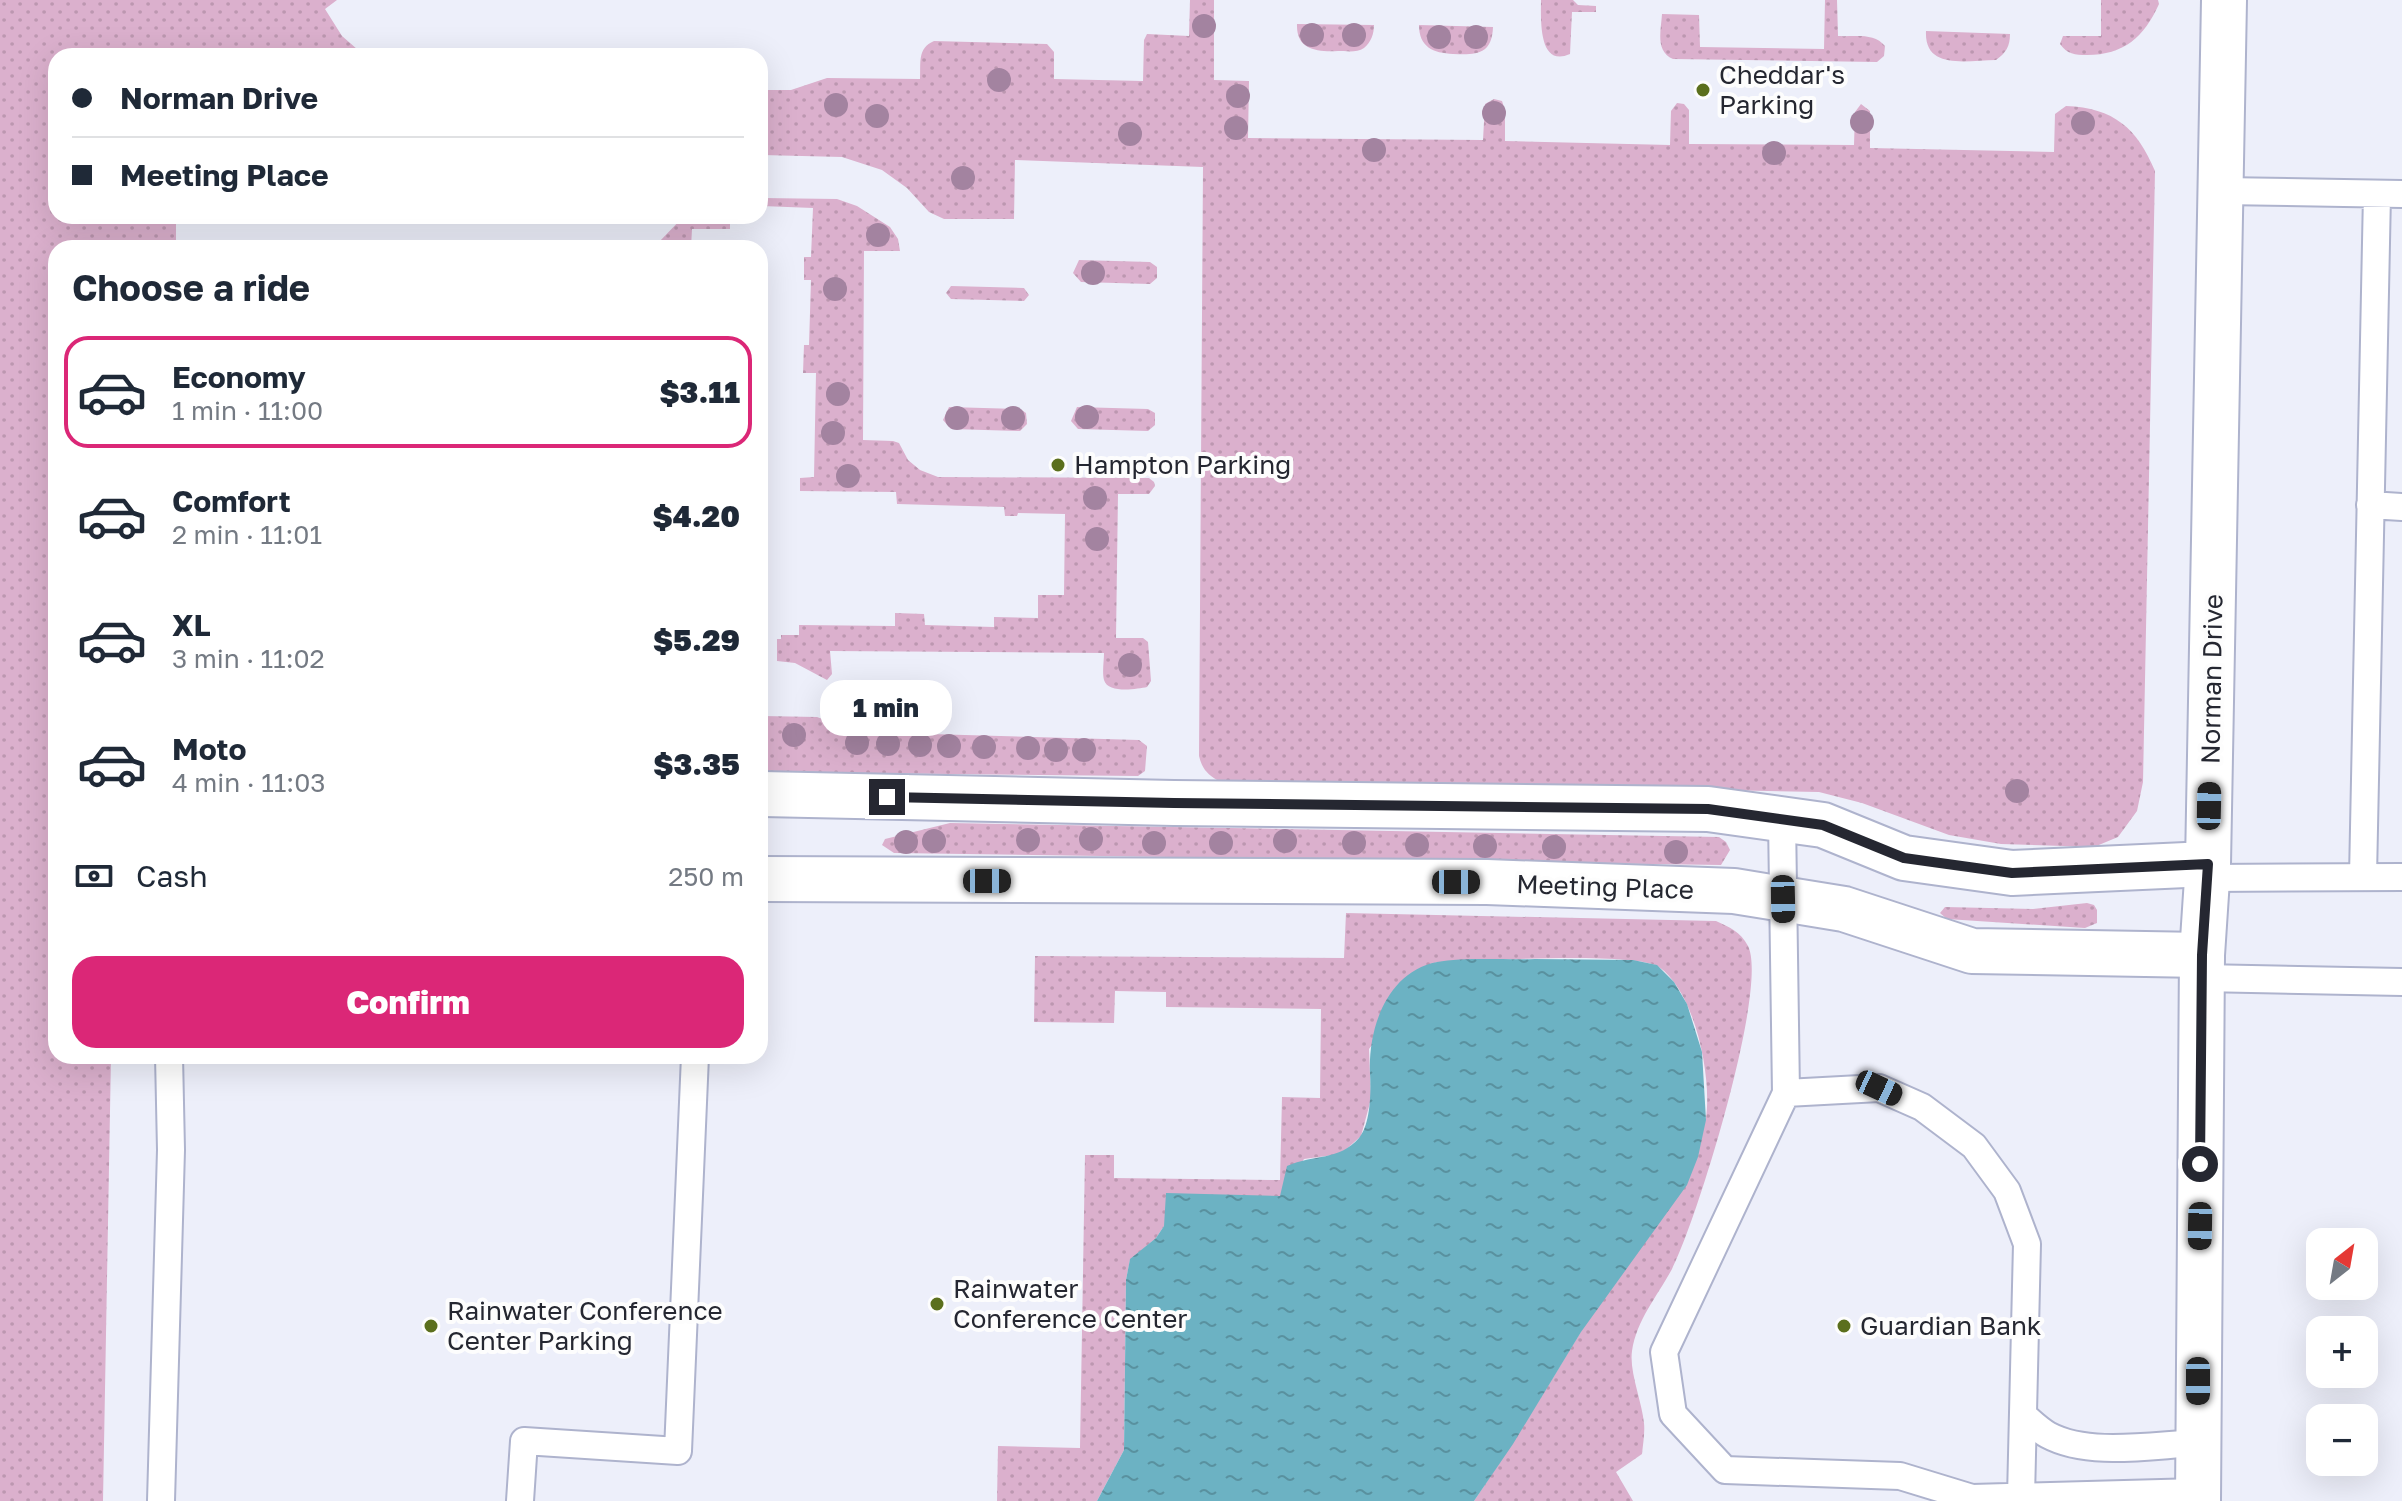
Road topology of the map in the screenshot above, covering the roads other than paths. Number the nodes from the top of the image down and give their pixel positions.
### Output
1 (2224, 0) edge
2 (2221, 191) junction
3 (2390, 194) edge
4 (2370, 505) junction
5 (2402, 507) edge
6 (768, 794) edge
7 (1782, 819) junction
8 (2208, 871) junction
9 (2363, 877) junction
10 (2402, 877) edge
11 (768, 879) edge
12 (1783, 899) junction
13 (2202, 966) junction
14 (2402, 982) edge
15 (169, 1064) edge
16 (695, 1064) edge
17 (1786, 1093) junction
18 (2023, 1415) junction
19 (2198, 1443) junction
20 (2021, 1497) junction
21 (2198, 1497) edge
22 (161, 1501) edge
23 (520, 1501) edge

1 - 2 street, Norman Drive
2 - 3 lane
2 - 8 street, Norman Drive
3 - 4 lane
4 - 5 lane
4 - 9 lane
6 - 7 street
7 - 8 street
7 - 12 lane
8 - 9 lane
8 - 13 street, Norman Drive
9 - 10 lane
11 - 12 street, Meeting Place
12 - 13 street, Meeting Place
12 - 17 lane
13 - 14 lane
13 - 19 street, Norman Drive
15 - 22 lane
16 - 23 lane
17 - 18 lane
17 - 20 lane
18 - 19 lane
18 - 20 lane
19 - 21 street, Norman Drive
20 - 21 lane

